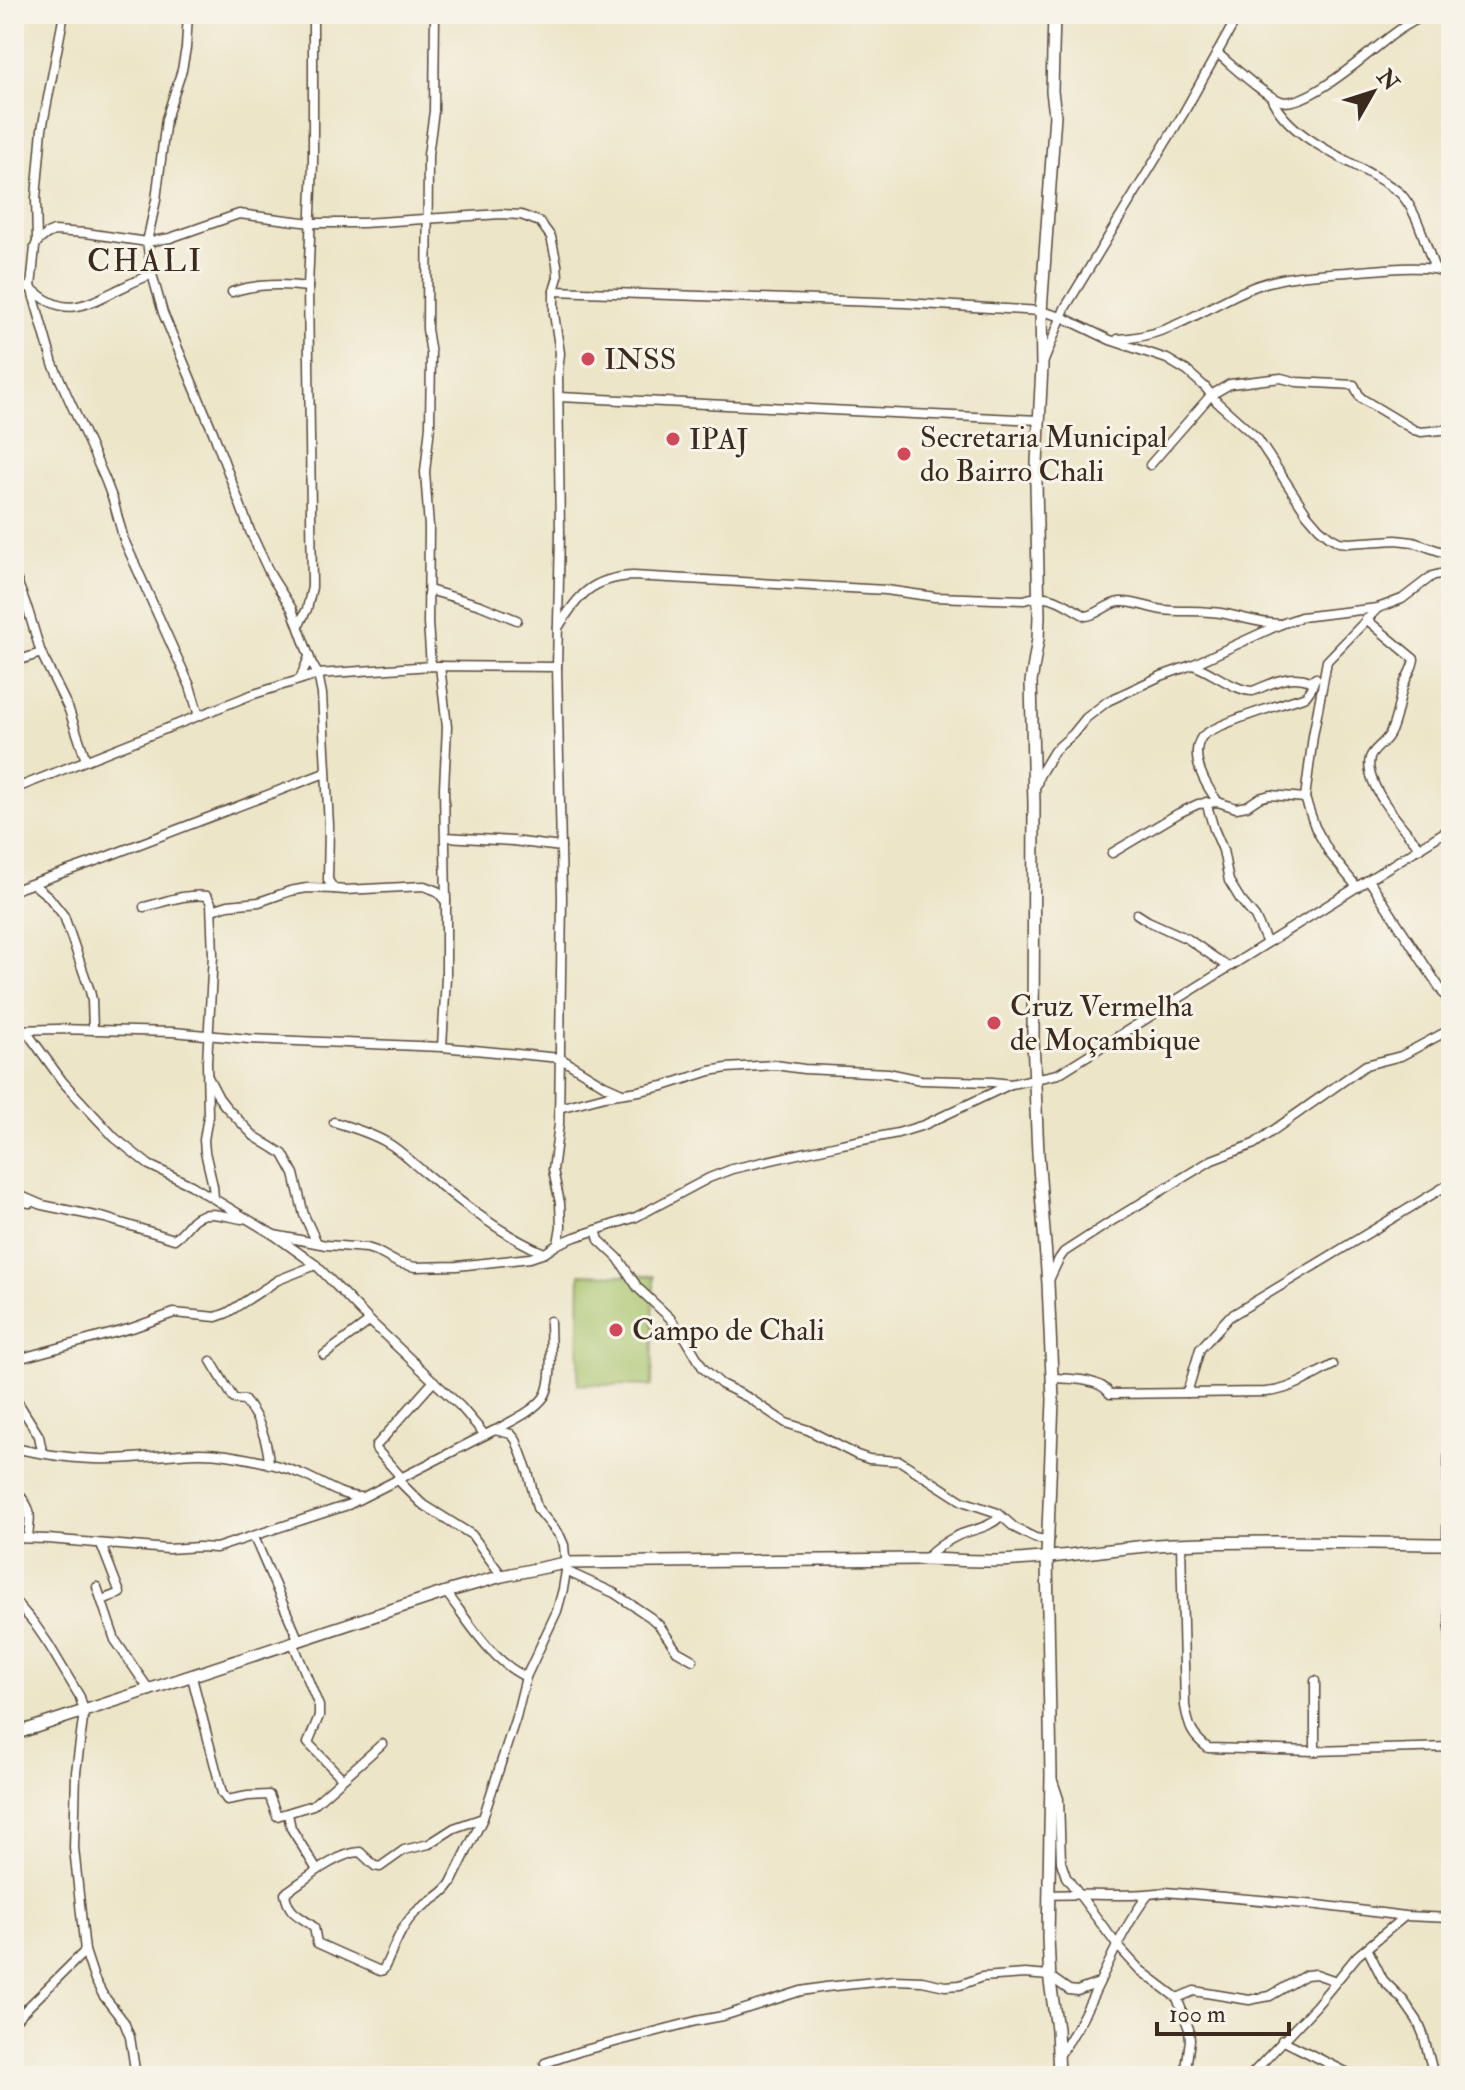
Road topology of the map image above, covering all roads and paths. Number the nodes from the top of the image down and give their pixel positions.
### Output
1 (64, 14) edge
2 (188, 14) edge
3 (313, 14) edge
4 (435, 14) edge
5 (1054, 14) edge
6 (1239, 14) edge
7 (1427, 14) edge
8 (1217, 53) junction
9 (1270, 96) junction
10 (429, 220) junction
11 (311, 223) junction
12 (38, 224) junction
13 (54, 231) junction
14 (37, 242) junction
15 (147, 242) junction
16 (1451, 265) edge
17 (1436, 270) junction
18 (152, 274) junction
19 (1451, 275) edge
20 (31, 287) junction
21 (308, 287) junction
22 (14, 288) edge
23 (554, 291) junction
24 (232, 292) dead end
25 (1041, 311) junction
26 (1062, 317) junction
27 (1110, 340) junction
28 (1042, 366) junction
29 (1211, 395) junction
30 (559, 397) junction
31 (1039, 420) junction
32 (1451, 429) edge
33 (1150, 465) dead end
34 (1450, 553) edge
35 (1451, 571) edge
36 (14, 573) edge
37 (429, 590) junction
38 (1037, 596) junction
39 (1378, 608) junction
40 (1366, 619) junction
41 (517, 620) dead end
42 (1281, 624) junction
43 (299, 625) junction
44 (557, 629) junction
45 (41, 653) junction
46 (309, 657) junction
47 (14, 662) edge
48 (1192, 665) junction
49 (436, 666) junction
50 (557, 667) junction
51 (1325, 668) junction
52 (318, 674) junction
53 (300, 679) junction
54 (1314, 681) junction
55 (199, 716) junction
56 (86, 760) junction
57 (325, 773) junction
58 (14, 789) edge
59 (1033, 796) junction
60 (1305, 798) junction
61 (1206, 802) junction
62 (1218, 802) junction
63 (1451, 828) edge
64 (446, 837) junction
65 (561, 847) junction
66 (1420, 848) junction
67 (1112, 853) dead end
68 (49, 878) junction
69 (1369, 880) junction
70 (33, 884) junction
71 (1357, 887) junction
72 (334, 889) junction
73 (14, 890) edge
74 (48, 896) junction
75 (446, 902) junction
76 (144, 907) dead end
77 (212, 910) junction
78 (1137, 914) dead end
79 (1267, 943) junction
80 (1228, 967) junction
81 (1451, 1005) edge
82 (1451, 1029) edge
83 (14, 1030) edge
84 (93, 1030) junction
85 (26, 1031) junction
86 (209, 1035) junction
87 (442, 1047) junction
88 (560, 1058) junction
89 (207, 1076) junction
90 (1035, 1079) junction
91 (1011, 1084) junction
92 (623, 1093) junction
93 (559, 1108) junction
94 (334, 1122) dead end
95 (1451, 1183) edge
96 (14, 1193) edge
97 (214, 1198) junction
98 (14, 1200) edge
99 (42, 1205) junction
100 (247, 1219) junction
101 (596, 1230) junction
102 (274, 1235) junction
103 (317, 1243) junction
104 (558, 1244) junction
105 (545, 1253) junction
106 (316, 1265) junction
107 (1048, 1283) junction
108 (1451, 1312) edge
109 (370, 1321) junction
110 (550, 1321) dead end
111 (324, 1355) dead end
112 (14, 1360) edge
113 (211, 1361) dead end
114 (1333, 1365) dead end
115 (1052, 1378) junction
116 (434, 1381) junction
117 (1187, 1393) junction
118 (14, 1396) edge
119 (495, 1430) junction
120 (485, 1435) junction
121 (14, 1448) edge
122 (42, 1451) junction
123 (269, 1464) junction
124 (399, 1478) junction
125 (14, 1488) edge
126 (361, 1497) junction
127 (1001, 1516) junction
128 (28, 1537) junction
129 (254, 1537) junction
130 (14, 1538) edge
131 (1049, 1541) junction
132 (101, 1544) junction
133 (1181, 1544) junction
134 (1449, 1544) edge
135 (1047, 1558) junction
136 (925, 1559) junction
137 (565, 1567) junction
138 (502, 1576) junction
139 (97, 1587) dead end
140 (446, 1592) junction
141 (14, 1600) edge
142 (102, 1600) junction
143 (296, 1642) junction
144 (693, 1660) dead end
145 (1451, 1663) edge
146 (192, 1677) junction
147 (526, 1677) junction
148 (1315, 1681) dead end
149 (150, 1691) junction
150 (84, 1712) junction
151 (14, 1734) edge
152 (382, 1744) dead end
153 (1451, 1747) edge
154 (1315, 1751) junction
155 (1051, 1775) junction
156 (342, 1778) junction
157 (288, 1814) junction
158 (483, 1818) junction
159 (317, 1870) junction
160 (1080, 1893) junction
161 (1048, 1895) junction
162 (1148, 1895) junction
163 (1405, 1916) junction
164 (1451, 1918) edge
165 (1117, 1945) junction
166 (1367, 1948) junction
167 (85, 1951) junction
168 (1049, 1976) junction
169 (1336, 1981) junction
170 (1099, 1983) junction
171 (1177, 1998) junction
172 (14, 2021) edge
173 (1282, 2040) junction
174 (1058, 2057) junction
175 (545, 2063) dead end
176 (136, 2076) edge
177 (1059, 2076) edge
178 (1185, 2076) edge
179 (1250, 2076) edge
180 (1354, 2076) edge
181 (1434, 2076) edge

1 - 12 street
2 - 15 street
3 - 11 street
4 - 10 street
5 - 25 street
6 - 8 street
7 - 9 street
8 - 9 street
8 - 26 street
9 - 17 street
10 - 11 street
10 - 23 street
10 - 37 street
11 - 15 street
11 - 21 street
12 - 13 street
12 - 14 street
13 - 14 street
13 - 15 street
14 - 20 street
15 - 18 street
16 - 17 street
17 - 19 street
17 - 27 street
18 - 20 street
18 - 43 street
20 - 22 street
20 - 55 street
21 - 24 street
21 - 43 street
23 - 25 street
23 - 30 street
25 - 26 street
25 - 28 street
26 - 27 street
26 - 28 street
27 - 29 street
28 - 31 street
29 - 32 street
29 - 33 street
29 - 34 street
30 - 31 street
30 - 44 street
31 - 38 street
35 - 39 street
36 - 45 street
37 - 41 street
37 - 49 street
38 - 42 street
38 - 44 street
38 - 59 street
39 - 40 street
39 - 42 street
40 - 51 street
40 - 66 street
42 - 48 street
43 - 46 street
44 - 50 street
45 - 47 street
45 - 56 street
46 - 52 street
46 - 53 street
48 - 54 street
48 - 59 street
49 - 50 street
49 - 52 street
49 - 64 street
50 - 65 street
51 - 54 street
51 - 60 street
52 - 53 street
52 - 57 street
53 - 55 street
54 - 62 street
55 - 56 street
56 - 58 street
57 - 68 street
57 - 72 street
59 - 90 street
60 - 62 street
60 - 71 street
61 - 62 street
61 - 67 street
61 - 79 street
63 - 66 street
64 - 65 street
64 - 75 street
65 - 88 street
66 - 69 street
68 - 70 street
68 - 74 street
69 - 71 street
69 - 81 street
70 - 73 street
70 - 74 street
71 - 79 street
72 - 75 street
72 - 77 street
74 - 84 street
75 - 87 street
76 - 77 street
77 - 86 street
78 - 80 street
79 - 80 street
80 - 90 street
82 - 107 street
83 - 85 street
84 - 85 street
84 - 86 street
85 - 97 street
86 - 87 street
86 - 89 street
87 - 88 street
88 - 92 street
88 - 93 street
89 - 97 street
89 - 103 street
90 - 91 street
90 - 107 street
91 - 92 street
91 - 101 street
92 - 93 street
93 - 104 street
94 - 105 street
95 - 117 street
96 - 99 street
97 - 100 street
98 - 99 street
99 - 100 street
100 - 102 street
101 - 104 street
101 - 127 street
102 - 103 street
102 - 106 street
103 - 105 street
104 - 105 street
106 - 109 street
106 - 112 street
107 - 115 street
108 - 134 street
109 - 111 street
109 - 116 street
110 - 119 street
113 - 123 street
114 - 117 street
115 - 117 street
115 - 131 street
116 - 120 street
116 - 124 street
118 - 122 street
119 - 120 street
119 - 137 street
120 - 124 street
121 - 122 street
122 - 123 street
123 - 126 street
124 - 126 street
124 - 138 street
125 - 128 street
126 - 129 street
127 - 131 street
127 - 136 street
128 - 130 street
128 - 132 street
129 - 132 street
129 - 143 street
131 - 135 street
132 - 142 street
133 - 134 street
133 - 135 street
133 - 154 street
134 - 145 street
135 - 136 street
135 - 155 street
136 - 137 street
137 - 138 street
137 - 144 street
137 - 147 street
138 - 140 street
139 - 142 street
140 - 143 street
140 - 147 street
141 - 150 street
142 - 149 street
143 - 146 street
143 - 156 street
146 - 149 street
146 - 157 street
147 - 158 street
148 - 154 street
149 - 150 street
150 - 151 street
150 - 167 street
152 - 156 street
153 - 154 street
155 - 160 street
155 - 161 street
156 - 157 street
157 - 159 street
158 - 159 street
158 - 159 street
160 - 161 street
160 - 162 street
160 - 165 street
161 - 168 street
162 - 163 street
162 - 165 street
163 - 164 street
163 - 166 street
165 - 170 street
165 - 171 street
166 - 169 street
166 - 181 street
167 - 172 street
167 - 176 street
168 - 170 street
168 - 174 street
168 - 175 street
169 - 171 street
169 - 173 street
170 - 174 street
171 - 178 street
173 - 179 street
173 - 180 street
174 - 177 street

